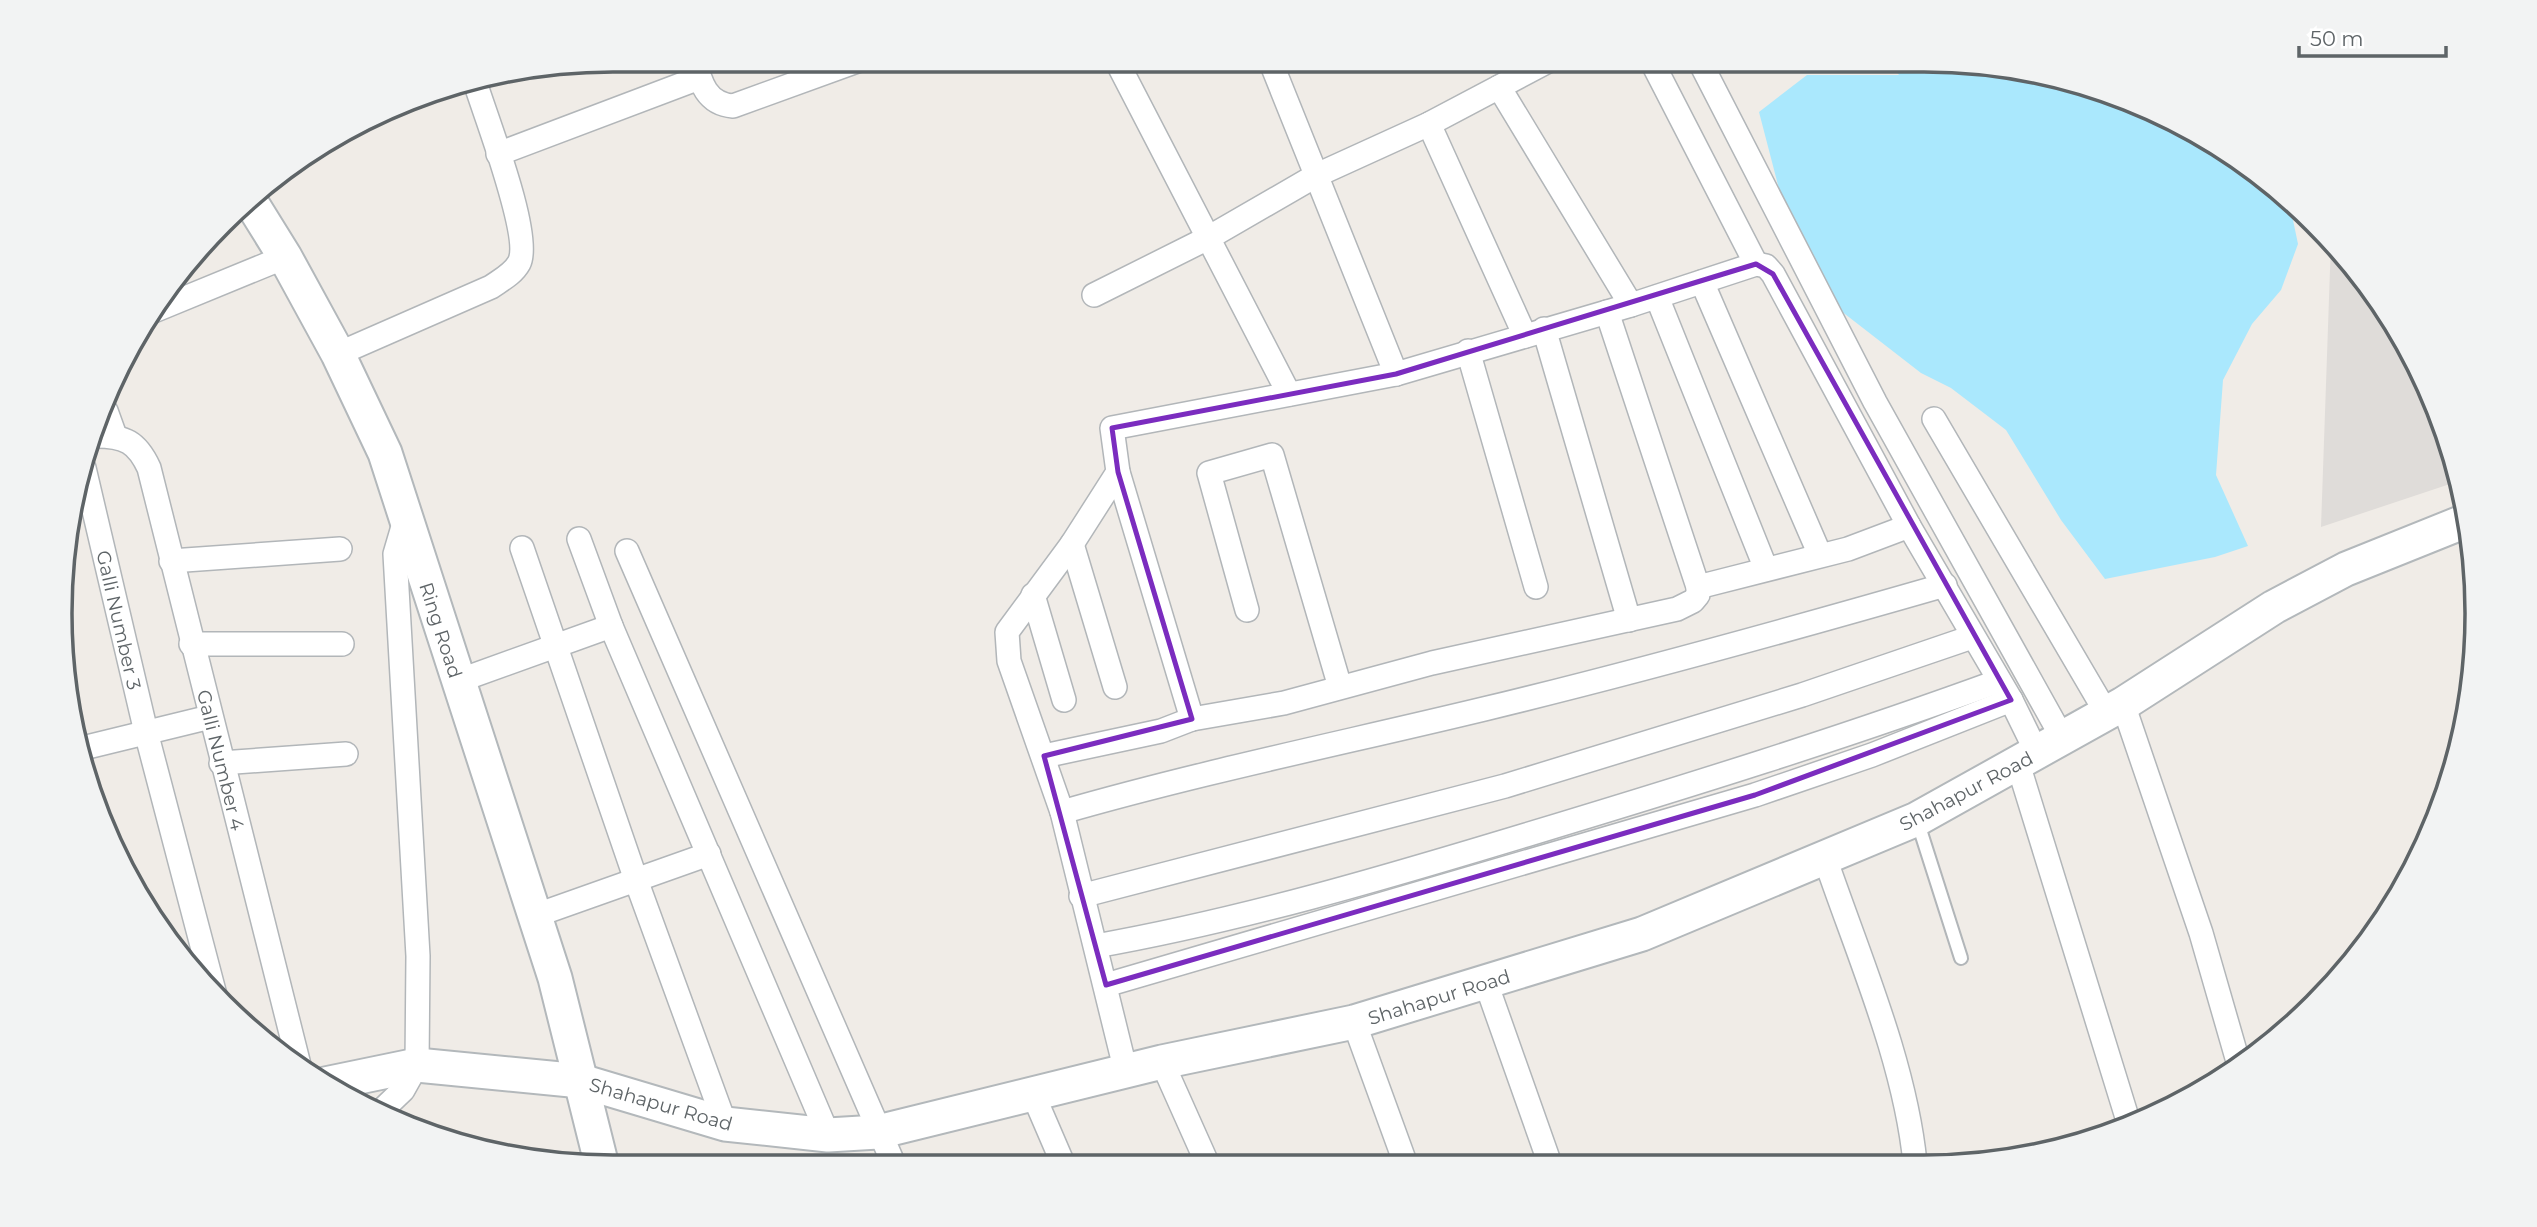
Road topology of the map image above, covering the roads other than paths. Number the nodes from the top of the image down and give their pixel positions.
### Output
1 (690, 72) edge
2 (698, 72) edge
3 (827, 72) edge
4 (1121, 72) edge
5 (1275, 72) edge
6 (1528, 72) edge
7 (1657, 72) edge
8 (1705, 72) edge
9 (1499, 88) junction
10 (477, 89) edge
11 (1429, 124) junction
12 (498, 154) junction
13 (1317, 176) junction
14 (254, 208) edge
15 (1208, 238) junction
16 (285, 257) junction
17 (1756, 264) junction
18 (1702, 282) junction
19 (1094, 295) dead end
20 (1657, 297) junction
21 (169, 305) edge
22 (1630, 305) junction
23 (1607, 312) junction
24 (1535, 333) junction
25 (1468, 351) junction
26 (338, 354) junction
27 (1396, 374) junction
28 (1289, 394) junction
29 (1934, 419) dead end
30 (106, 436) edge
31 (1118, 472) junction
32 (88, 483) edge
33 (405, 520) junction
34 (2458, 524) edge
35 (1909, 526) junction
36 (579, 539) dead end
37 (1072, 544) junction
38 (522, 548) dead end
39 (340, 550) dead end
40 (627, 551) dead end
41 (1819, 555) junction
42 (171, 561) junction
43 (1766, 569) junction
44 (1945, 585) junction
45 (1536, 587) dead end
46 (1698, 587) junction
47 (1033, 595) junction
48 (1247, 610) dead end
49 (1629, 620) junction
50 (611, 626) junction
51 (1972, 637) junction
52 (191, 643) junction
53 (342, 644) dead end
54 (556, 648) junction
55 (458, 681) junction
56 (1115, 687) dead end
57 (1340, 687) junction
58 (2005, 691) junction
59 (1064, 700) dead end
60 (2115, 709) junction
61 (210, 717) junction
62 (1192, 719) junction
63 (146, 732) junction
64 (88, 747) edge
65 (2039, 752) junction
66 (346, 754) dead end
67 (1044, 756) junction
68 (221, 763) junction
69 (1062, 812) junction
70 (1917, 819) junction
71 (709, 854) junction
72 (1825, 858) junction
73 (636, 880) junction
74 (1081, 897) junction
75 (534, 916) junction
76 (1096, 946) junction
77 (1961, 958) dead end
78 (210, 975) edge
79 (1486, 983) junction
80 (1106, 985) junction
81 (1354, 1023) junction
82 (295, 1051) edge
83 (2236, 1055) edge
84 (1162, 1062) junction
85 (417, 1065) junction
86 (1126, 1072) junction
87 (340, 1081) edge
88 (581, 1081) junction
89 (1033, 1094) junction
90 (387, 1105) edge
91 (2127, 1115) edge
92 (725, 1124) junction
93 (878, 1132) junction
94 (828, 1135) junction
95 (600, 1155) edge
96 (889, 1155) edge
97 (1059, 1155) edge
98 (1203, 1155) edge
99 (1402, 1155) edge
100 (1547, 1155) edge
101 (1913, 1155) edge

1 - 12 street
2 - 3 street
4 - 15 street
5 - 13 street
6 - 9 street
7 - 17 street
8 - 65 street
9 - 11 street
9 - 22 street
10 - 12 street
11 - 13 street
11 - 24 street
12 - 26 street
13 - 15 street
13 - 27 street
14 - 16 main road, Ring Road
15 - 19 street
15 - 28 street
16 - 21 street
16 - 26 main road, Ring Road
17 - 18 street
17 - 35 street
18 - 20 street
18 - 41 street
20 - 22 street
20 - 43 street
22 - 23 street
23 - 24 street
23 - 46 street
24 - 25 street
24 - 49 street
25 - 27 street
25 - 45 street
26 - 33 main road, Ring Road
27 - 28 street
28 - 31 street
29 - 60 street
30 - 42 street, Galli Number 4
31 - 37 street
31 - 62 street
32 - 63 street, Galli Number 3
33 - 55 main road, Ring Road
33 - 85 street
34 - 60 main road, Shahapur Road
35 - 41 street
35 - 44 street
36 - 50 street
37 - 47 street
37 - 56 street
38 - 54 street
39 - 42 street
40 - 93 street
41 - 43 street
42 - 52 street, Galli Number 4
43 - 46 street
44 - 51 street
44 - 69 street
46 - 49 street
47 - 59 street
47 - 67 street
48 - 57 street
49 - 57 street
50 - 54 street
50 - 71 street
51 - 58 street
51 - 74 street
52 - 53 street
52 - 61 street, Galli Number 4
54 - 55 street
54 - 73 street
55 - 75 main road, Ring Road
57 - 62 street
58 - 65 street
58 - 76 street
58 - 80 street
60 - 65 main road, Shahapur Road
60 - 83 street
61 - 63 street
61 - 68 street, Galli Number 4
62 - 67 street
63 - 64 street
63 - 78 street, Galli Number 3
65 - 70 main road, Shahapur Road
65 - 91 street
66 - 68 street
67 - 69 street
68 - 82 street, Galli Number 4
69 - 74 street
70 - 72 main road, Shahapur Road
70 - 77 lane
71 - 73 street
71 - 94 street
72 - 79 main road, Shahapur Road
72 - 101 street
73 - 75 street
73 - 92 street
74 - 76 street
75 - 88 main road, Ring Road
76 - 80 street
79 - 81 main road, Shahapur Road
79 - 100 street
80 - 86 street
81 - 84 main road, Shahapur Road
81 - 99 street
84 - 86 main road, Shahapur Road
84 - 98 street
85 - 87 main road, Shahapur Road
85 - 88 main road, Shahapur Road
85 - 90 street
86 - 89 main road, Shahapur Road
88 - 92 main road, Shahapur Road
88 - 95 main road, Ring Road
89 - 93 main road, Shahapur Road
89 - 97 street
92 - 94 main road, Shahapur Road
93 - 94 main road, Shahapur Road
93 - 96 street

